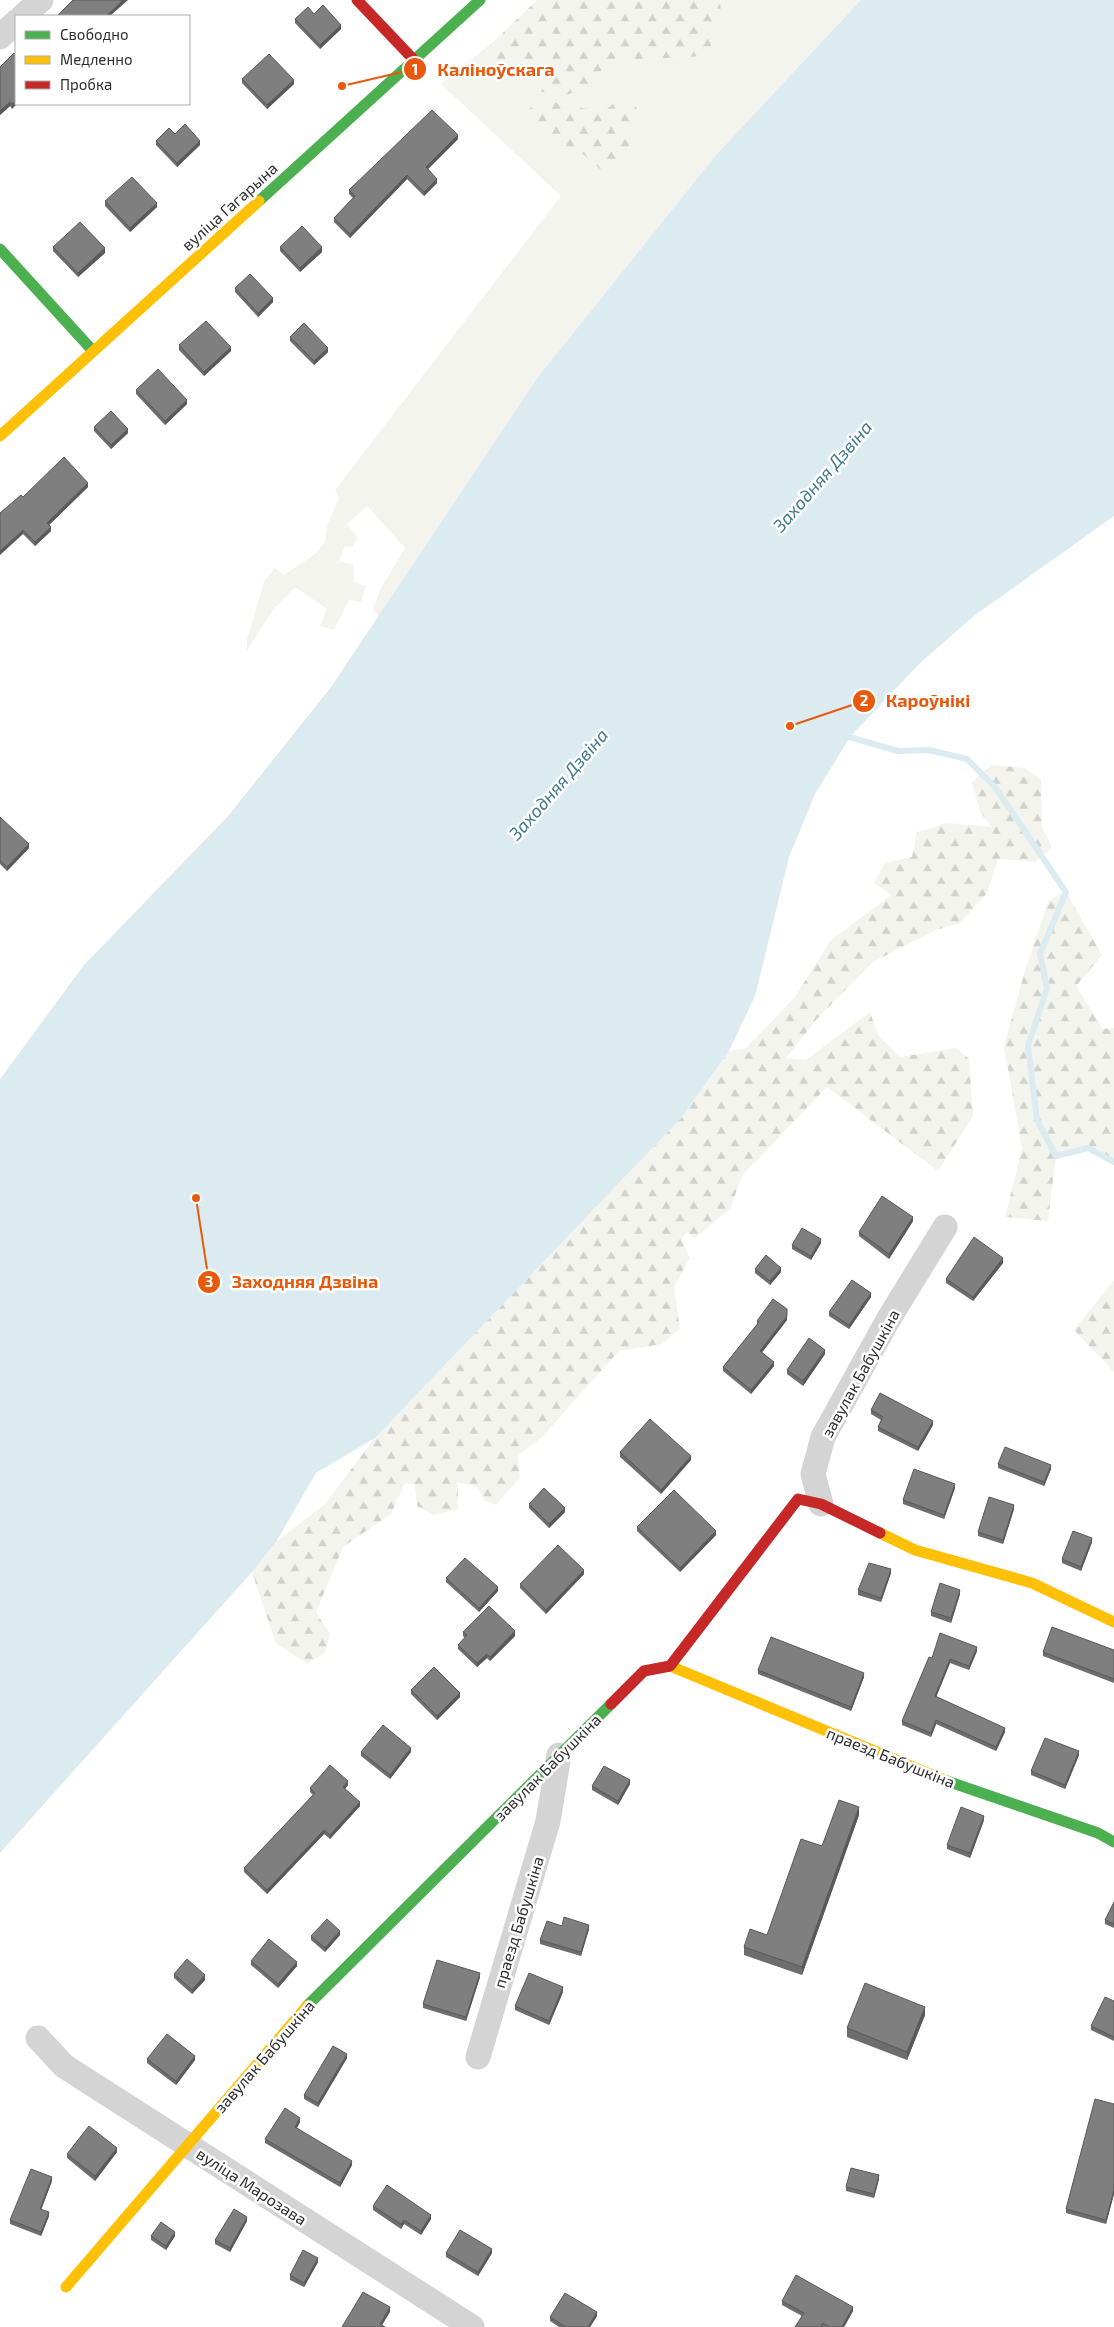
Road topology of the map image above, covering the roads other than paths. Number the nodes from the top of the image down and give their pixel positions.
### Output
1 (41, 0) edge
2 (357, 0) edge
3 (480, 0) edge
4 (24, 15) edge
5 (15, 23) edge
6 (0, 37) edge
7 (414, 60) junction
8 (0, 250) edge
9 (92, 352) junction
10 (0, 436) edge
11 (946, 1227) dead end
12 (821, 1504) junction
13 (1114, 1622) edge
14 (670, 1666) junction
15 (559, 1755) junction
16 (1114, 1842) edge
17 (38, 2038) dead end
18 (478, 2058) dead end
19 (188, 2145) junction
20 (66, 2287) dead end
21 (472, 2327) edge

1 - 4 street
2 - 7 street
3 - 7 street, вуліца Гагарына
5 - 6 street
7 - 9 street, вуліца Гагарына
8 - 9 street
9 - 10 street, вуліца Гагарына
11 - 12 street, завулак Бабушкіна
12 - 13 street
12 - 14 street
14 - 15 street, завулак Бабушкіна
14 - 16 street, праезд Бабушкіна
15 - 18 street, праезд Бабушкіна
15 - 19 street, завулак Бабушкіна
17 - 19 street, вуліца Марозава
19 - 20 street, завулак Бабушкіна
19 - 21 street, вуліца Марозава

